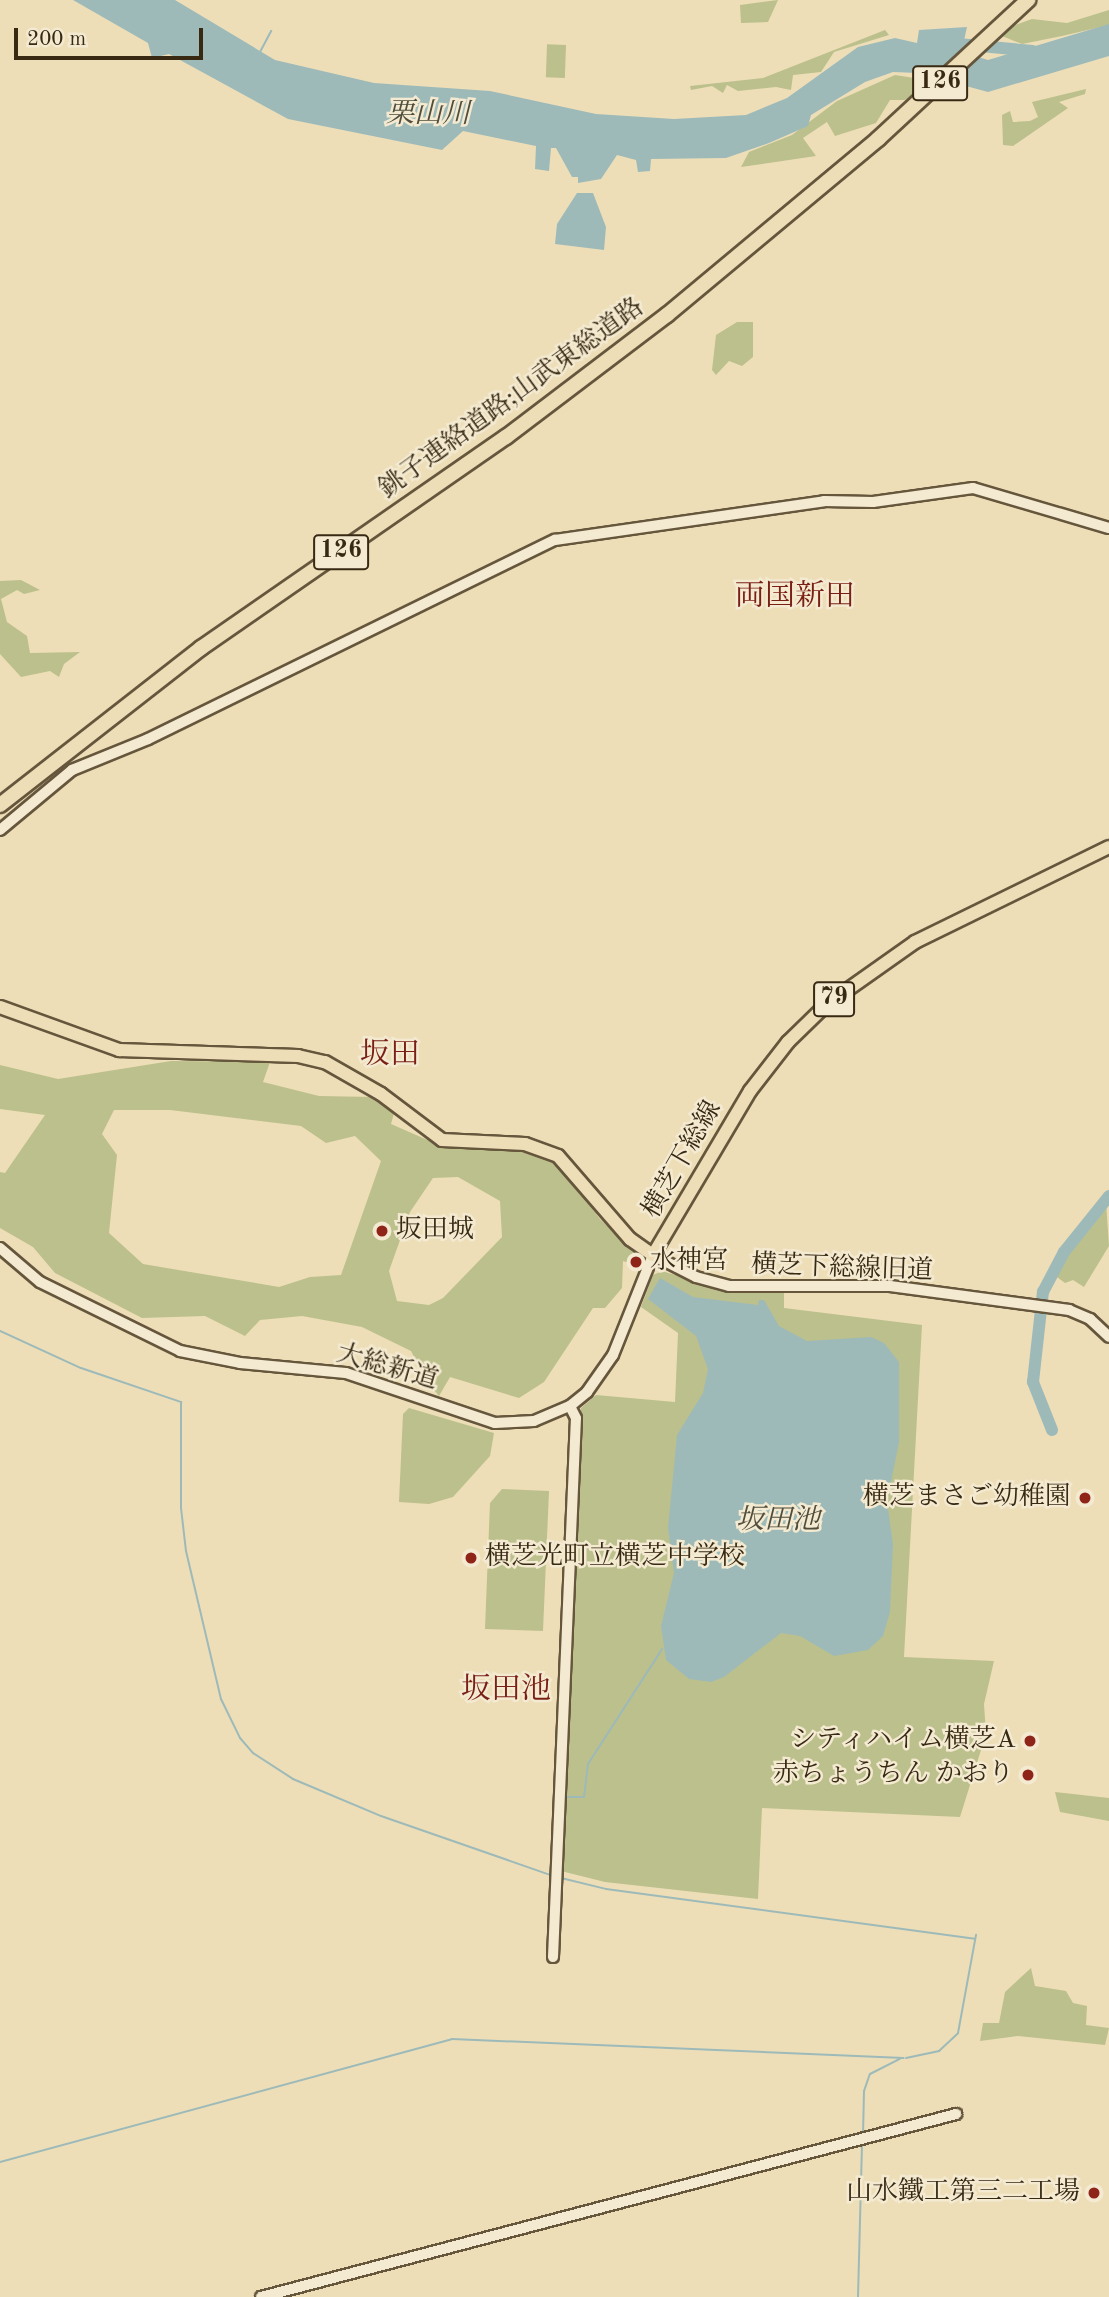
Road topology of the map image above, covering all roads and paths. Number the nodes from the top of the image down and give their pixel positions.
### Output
1 (1028, 0) edge
2 (1109, 528) edge
3 (0, 805) edge
4 (0, 830) edge
5 (1109, 847) edge
6 (0, 1007) edge
7 (0, 1248) edge
8 (653, 1255) junction
9 (1109, 1337) edge
10 (570, 1406) junction
11 (553, 1957) dead end
12 (956, 2114) dead end
13 (261, 2297) edge

1 - 3 highway, 銚子連絡道路;山武東総道路 / 126
2 - 4 street
5 - 8 main road, 横芝下総線 / 79
6 - 8 main road, 横芝下総線
7 - 10 street, 大総新道
8 - 9 street, 横芝下総線旧道
8 - 10 street, 大総新道
10 - 11 street
12 - 13 street

